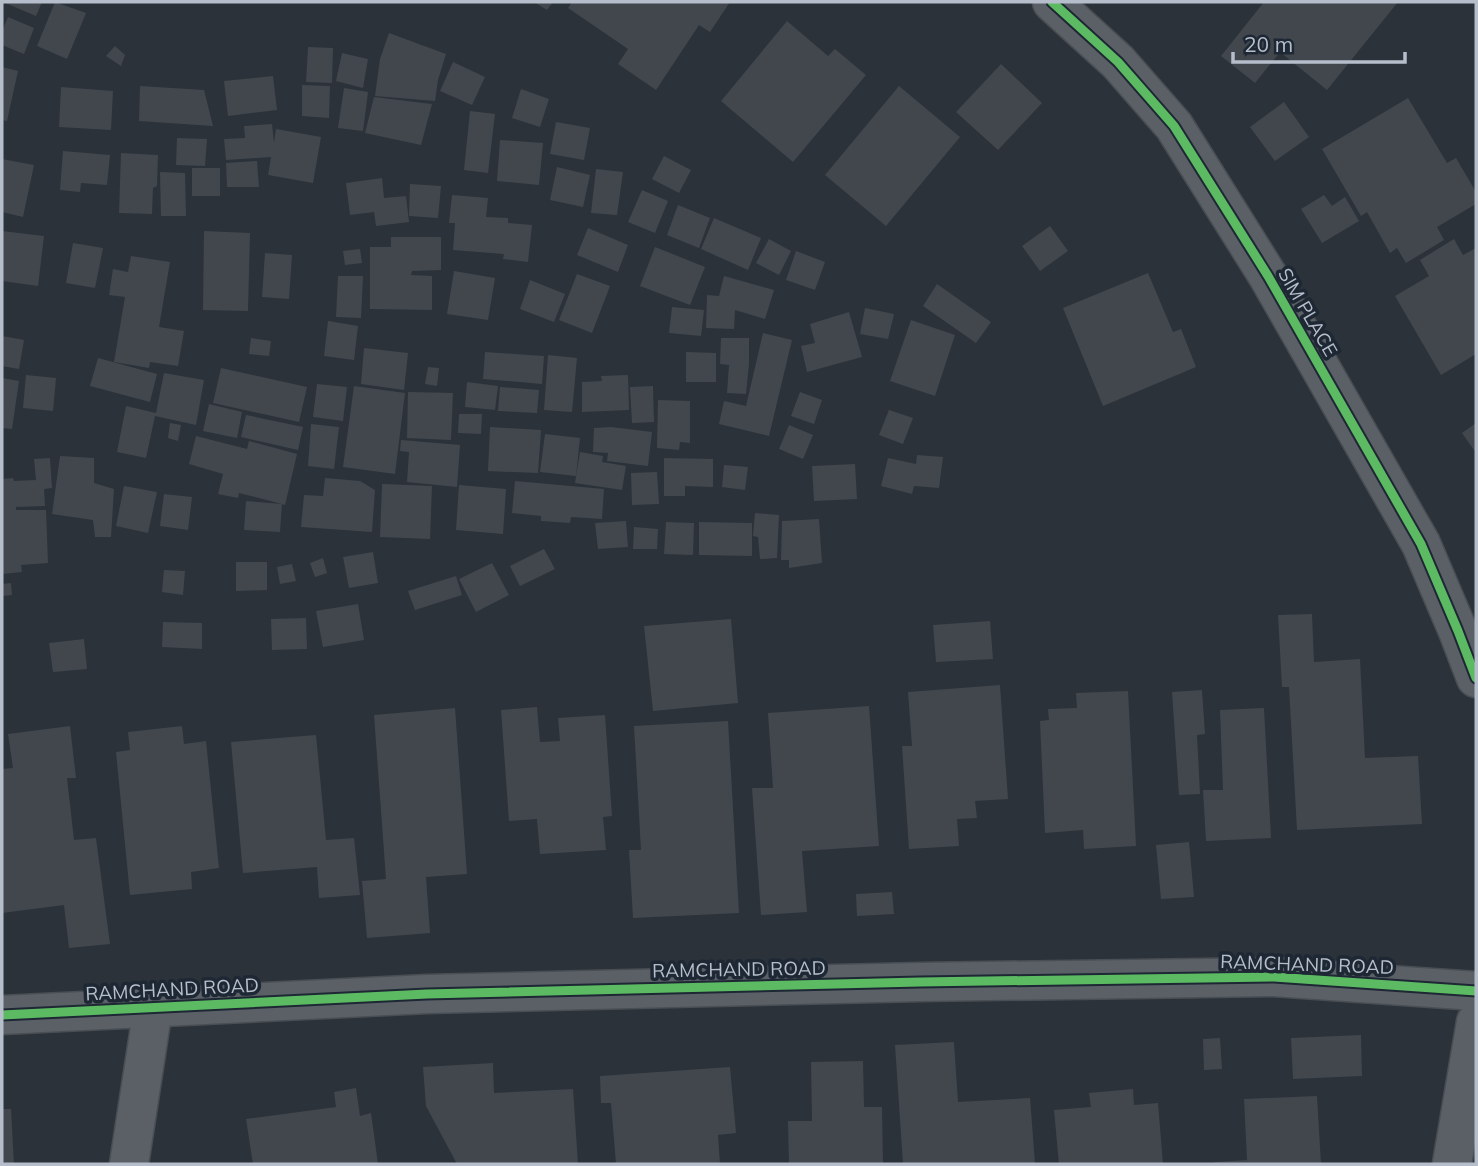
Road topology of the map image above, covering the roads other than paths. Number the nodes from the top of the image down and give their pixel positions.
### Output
1 (1052, 2) edge
2 (1476, 678) edge
3 (1476, 991) edge
4 (153, 1007) junction
5 (2, 1015) edge
6 (1476, 1022) edge
7 (129, 1164) edge
8 (1452, 1164) edge

1 - 2 street, SIM PLACE
3 - 4 street, RAMCHAND ROAD
4 - 5 street, RAMCHAND ROAD
4 - 7 street
6 - 8 street

